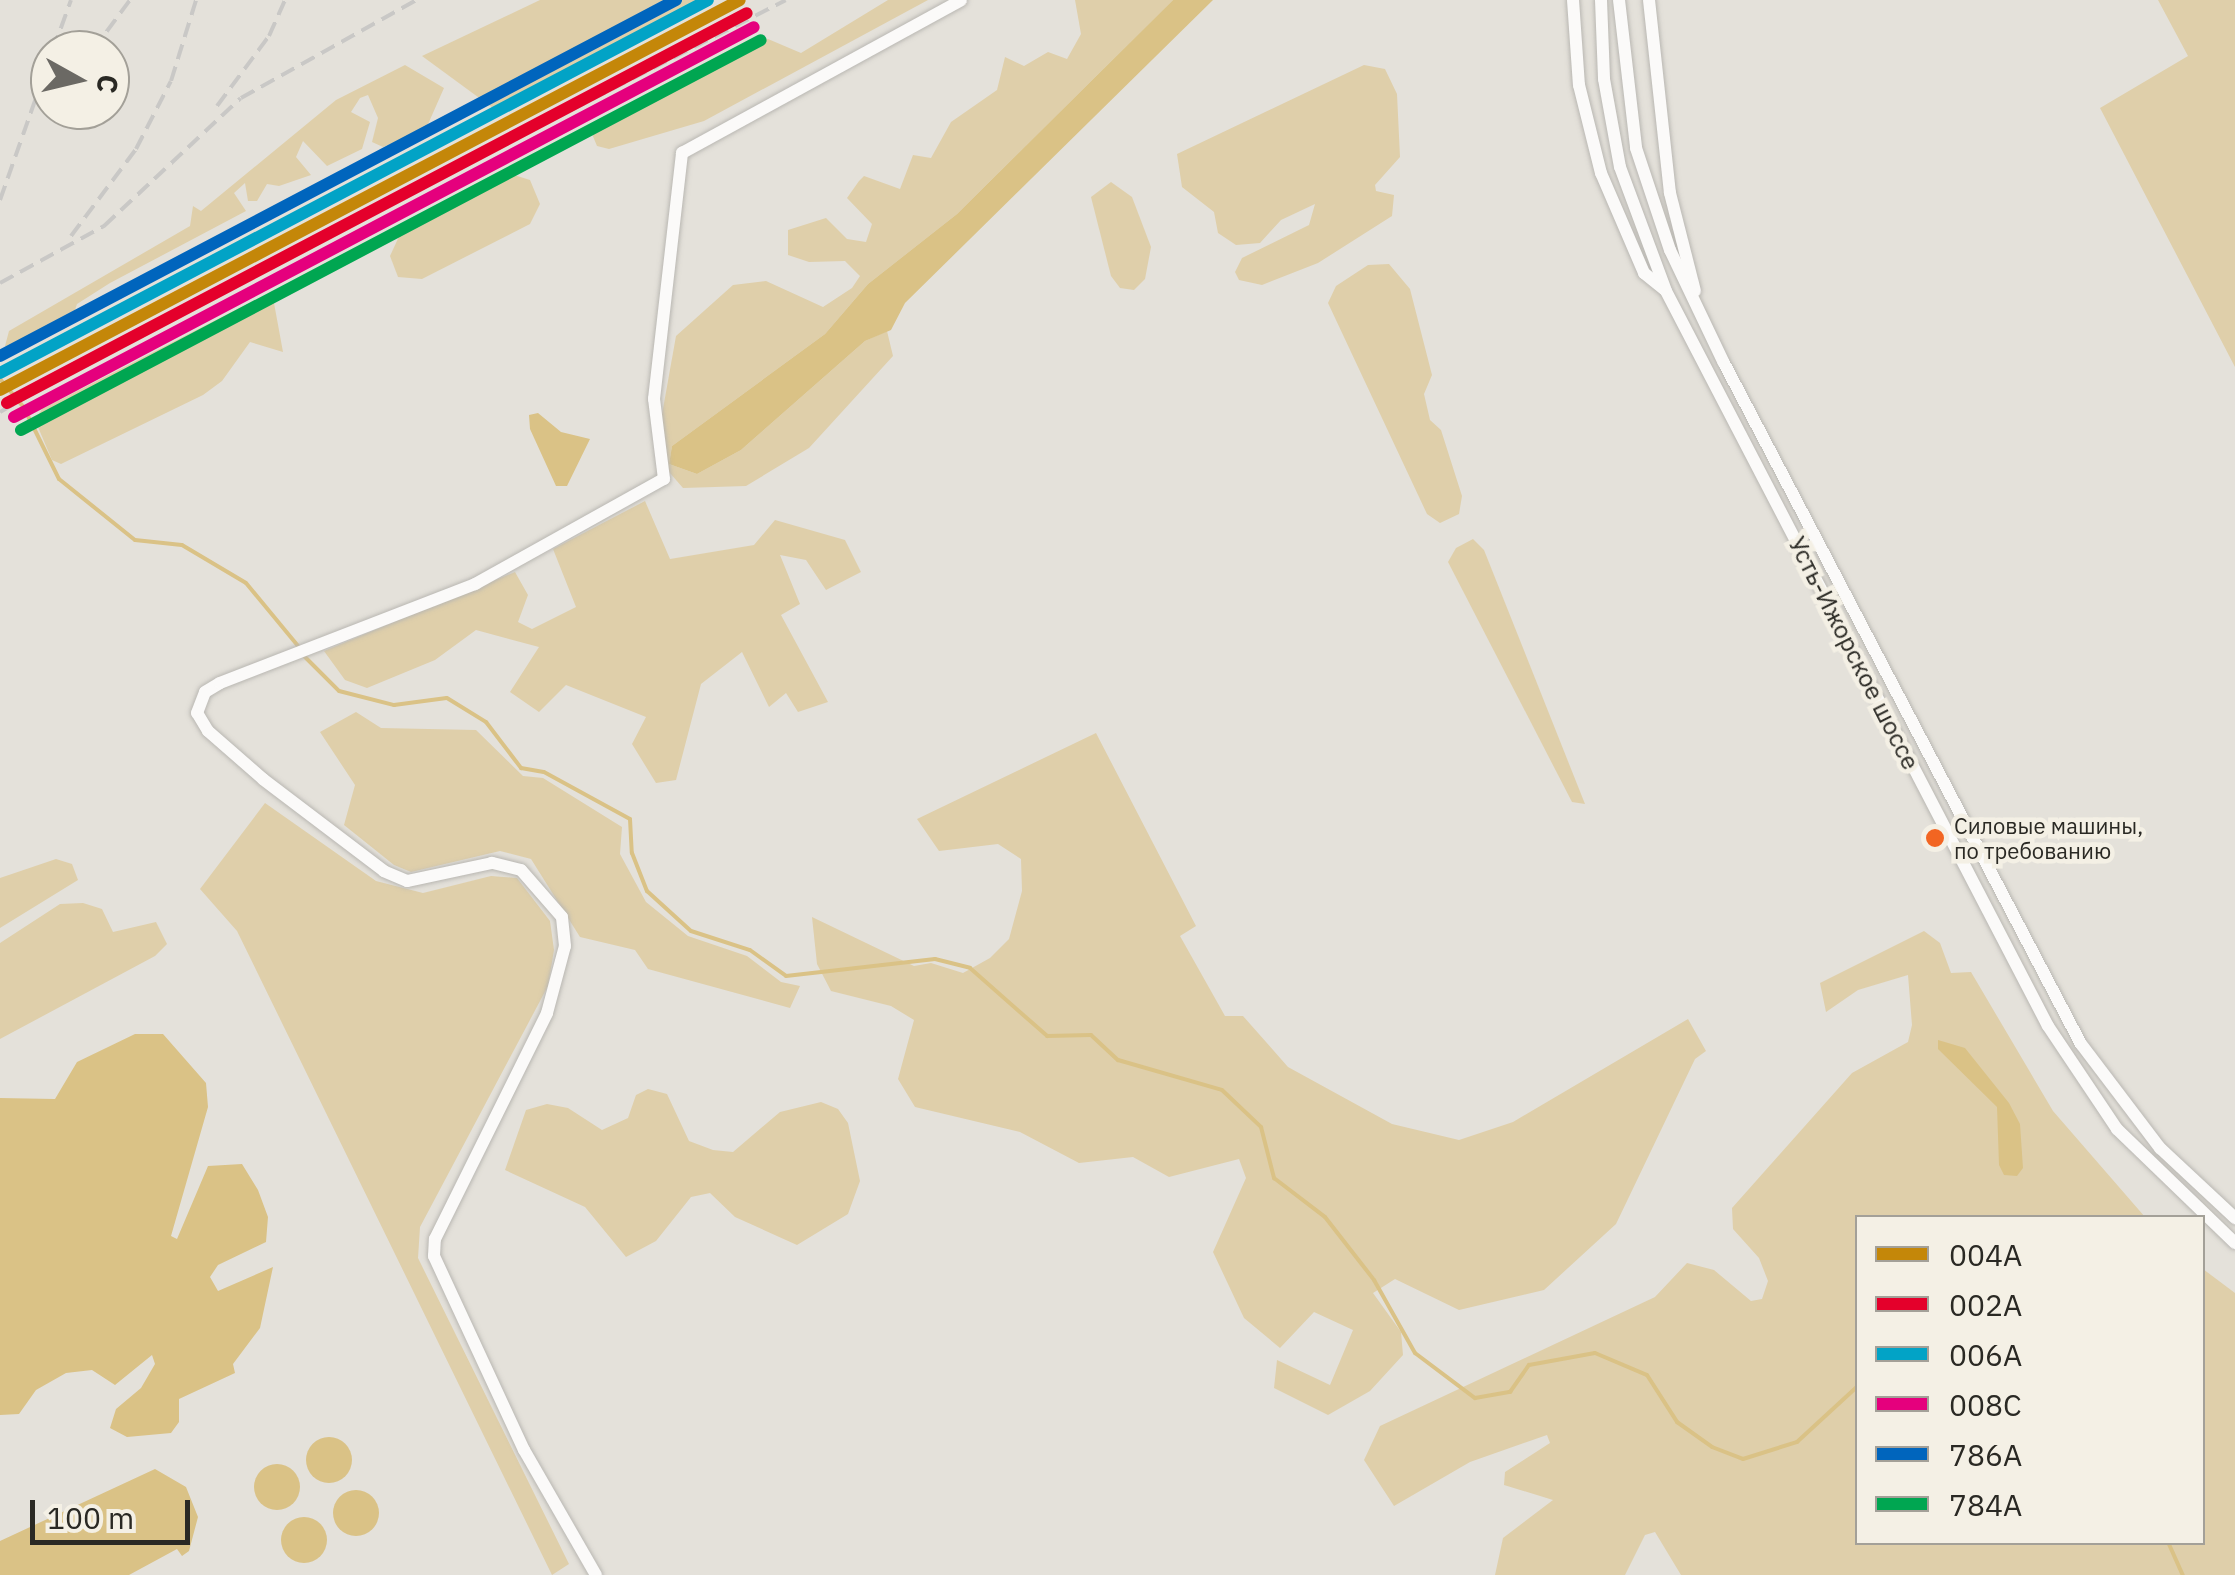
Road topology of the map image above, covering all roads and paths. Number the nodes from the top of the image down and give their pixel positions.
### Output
1 (961, 0) edge
2 (1573, 0) edge
3 (1601, 0) edge
4 (1619, 0) edge
5 (1649, 0) edge
6 (1666, 291) junction
7 (1697, 308) junction
8 (2235, 1218) edge
9 (2235, 1243) edge
10 (596, 1575) edge

1 - 10 street
2 - 6 street
3 - 6 street, Усть-Ижорское шоссе
4 - 7 street, Усть-Ижорское шоссе
5 - 7 street
6 - 9 street, Усть-Ижорское шоссе
7 - 8 street, Усть-Ижорское шоссе

